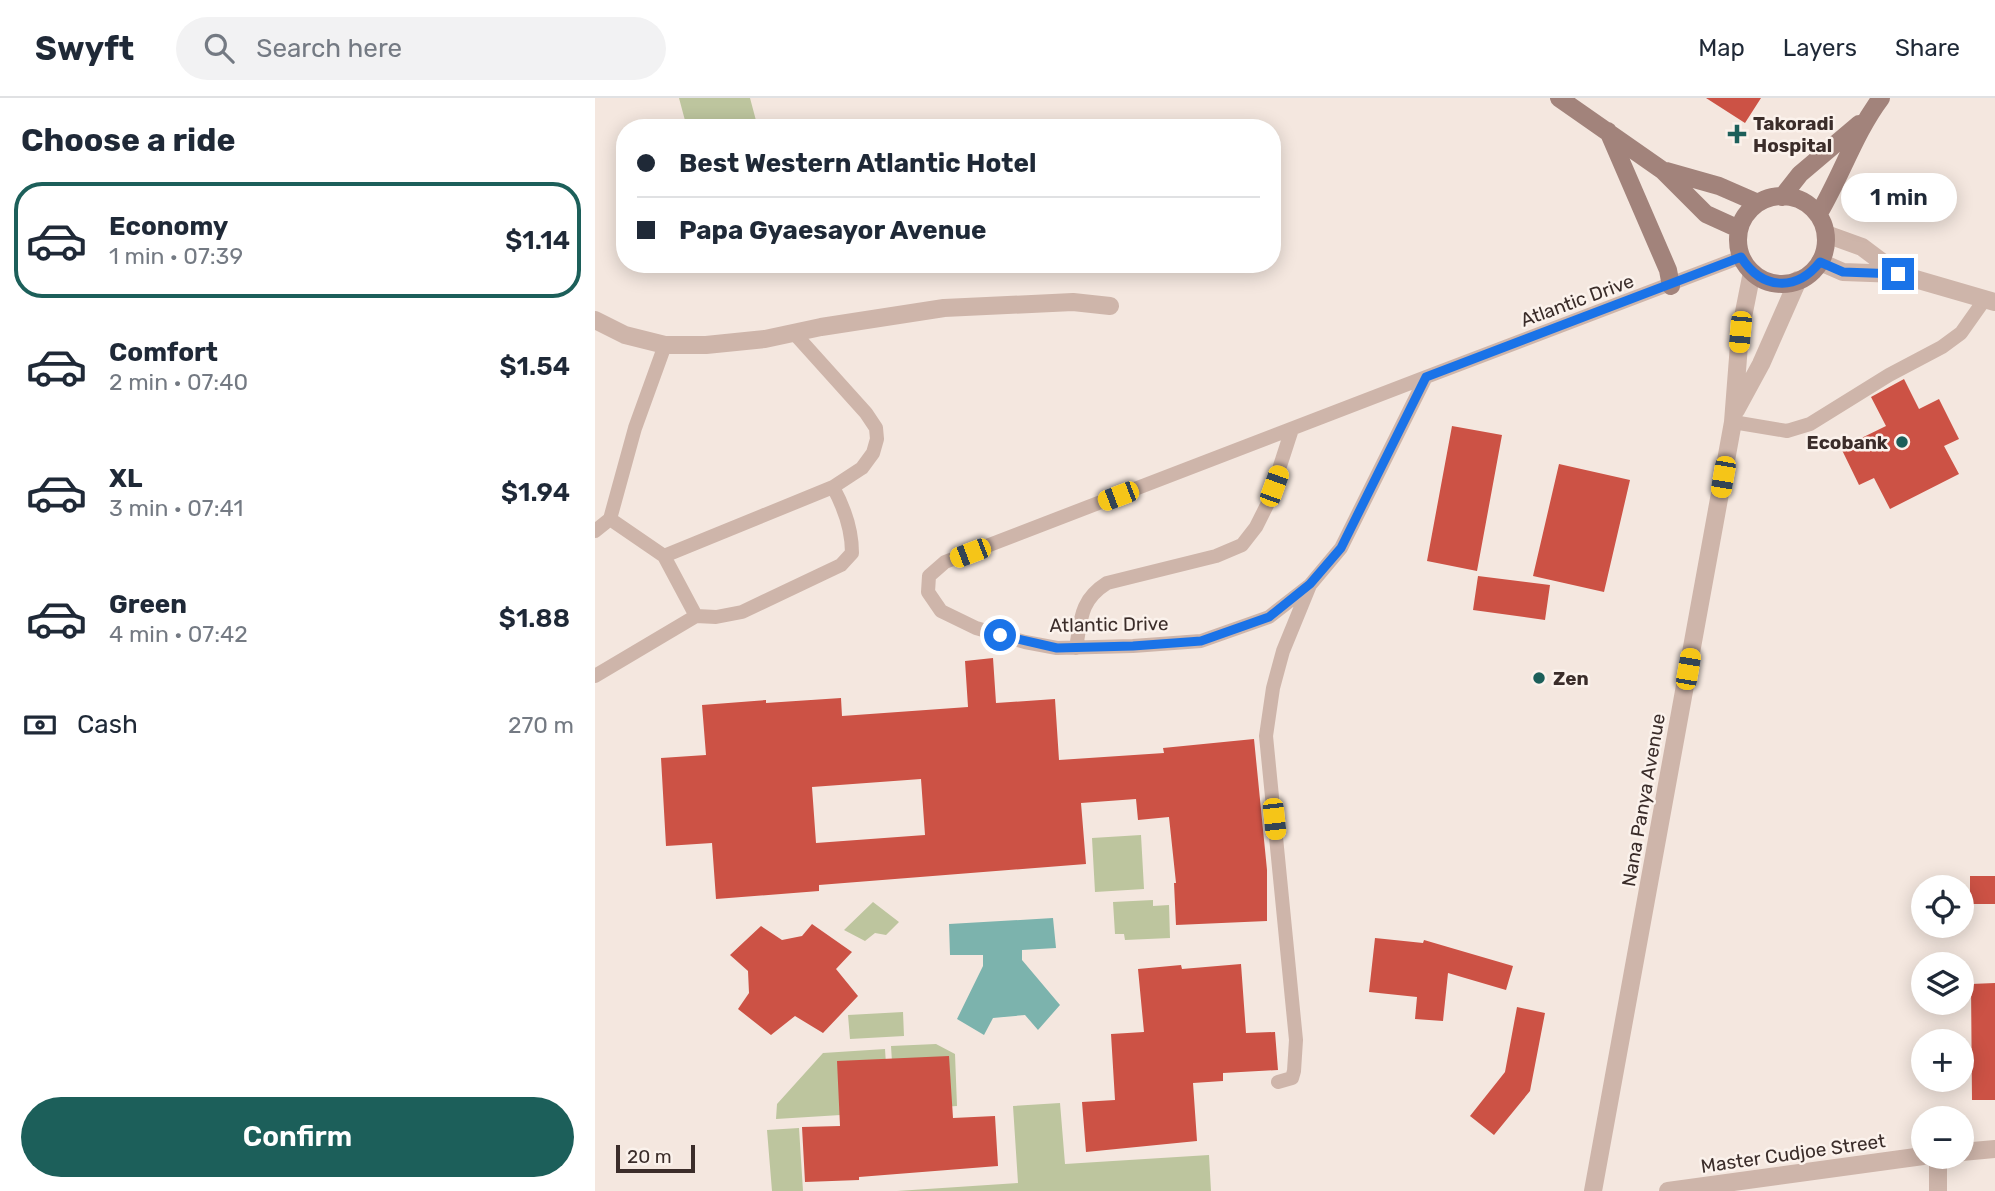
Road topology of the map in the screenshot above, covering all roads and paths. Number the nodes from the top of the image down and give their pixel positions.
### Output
1 (1559, 98) edge
2 (1881, 98) edge
3 (1865, 120) junction
4 (1608, 131) junction
5 (1662, 170) junction
6 (1782, 197) junction
7 (1758, 203) junction
8 (1818, 215) junction
9 (1739, 229) junction
10 (1826, 234) junction
11 (1741, 257) junction
12 (1820, 262) junction
13 (1752, 272) junction
14 (1898, 274) junction
15 (1798, 280) junction
16 (1671, 286) junction
17 (1990, 301) edge
18 (1110, 306) dead end
19 (595, 320) edge
20 (795, 333) junction
21 (664, 345) junction
22 (1426, 377) junction
23 (1733, 419) junction
24 (1292, 429) junction
25 (833, 487) junction
26 (610, 519) junction
27 (595, 531) edge
28 (664, 556) junction
29 (1310, 584) junction
30 (696, 616) junction
31 (1076, 648) junction
32 (595, 676) edge
33 (1278, 1082) dead end
34 (1995, 1149) edge
35 (1974, 1151) edge
36 (1911, 1158) edge
37 (1938, 1169) edge
38 (1593, 1191) edge
39 (1668, 1191) edge
40 (1938, 1191) edge

1 - 4 street
2 - 3 street
3 - 6 street
3 - 8 street
4 - 5 street
4 - 16 street
5 - 7 street
5 - 9 street
6 - 7 street
6 - 8 street
7 - 9 street
8 - 10 street
9 - 11 street
10 - 12 street
10 - 14 street
11 - 13 street
11 - 16 lane, Atlantic Drive
12 - 14 street
12 - 15 street
13 - 15 street
13 - 23 street, Nana Panya Avenue
14 - 17 street
15 - 23 street, Nana Panya Avenue
16 - 22 lane, Atlantic Drive
17 - 23 lane
18 - 20 street
19 - 21 street
20 - 21 street
20 - 25 lane
21 - 26 lane
22 - 24 lane, Atlantic Drive
22 - 29 lane, Atlantic Drive
23 - 38 street, Nana Panya Avenue
24 - 31 lane
24 - 31 lane, Atlantic Drive
25 - 28 lane
25 - 30 lane
26 - 27 lane
26 - 28 lane
28 - 30 lane
29 - 31 lane, Atlantic Drive
29 - 33 lane
30 - 32 lane
34 - 35 street
36 - 39 street, Master Cudjoe Street
37 - 40 street

